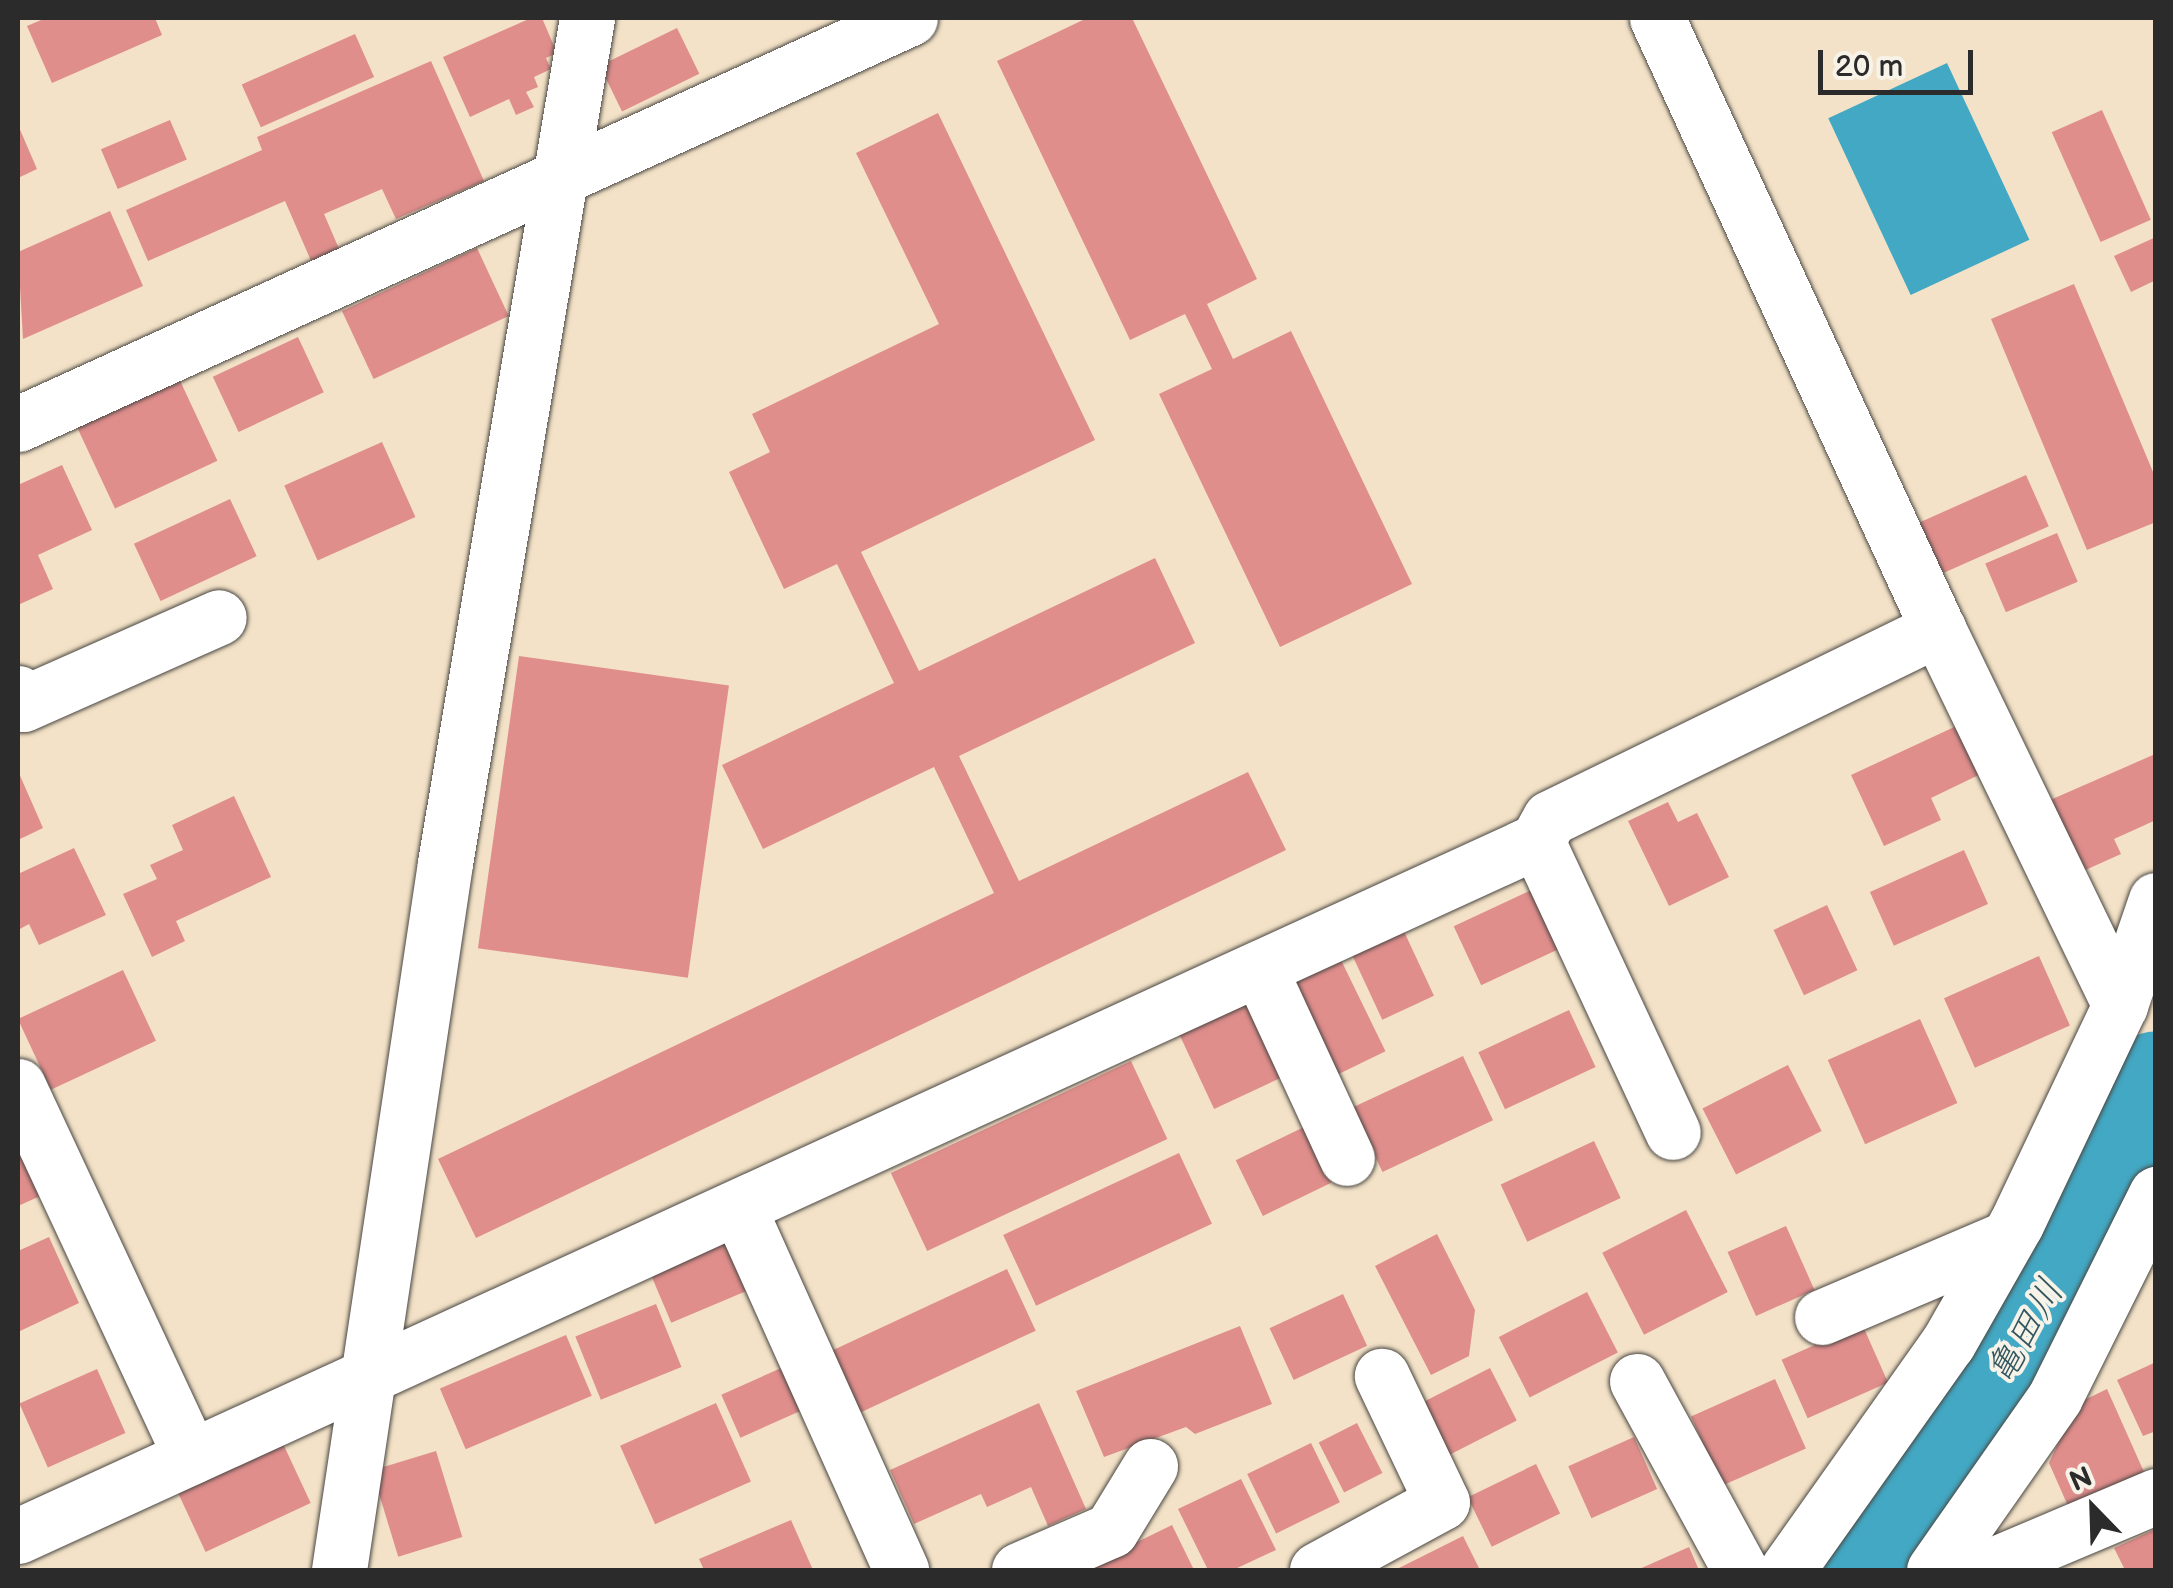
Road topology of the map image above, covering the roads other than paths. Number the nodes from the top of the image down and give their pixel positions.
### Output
1 (587, 18) edge
2 (910, 18) edge
3 (1657, 18) edge
4 (565, 175) junction
5 (18, 424) edge
6 (219, 617) dead end
7 (1938, 629) junction
8 (18, 693) edge
9 (1537, 840) junction
10 (2156, 900) edge
11 (1260, 970) junction
12 (2120, 1004) junction
13 (18, 1086) edge
14 (1673, 1132) dead end
15 (1347, 1158) dead end
16 (2156, 1194) edge
17 (739, 1209) junction
18 (2007, 1238) junction
19 (1822, 1317) dead end
20 (1382, 1376) dead end
21 (363, 1382) junction
22 (1637, 1382) dead end
23 (191, 1457) junction
24 (1150, 1466) dead end
25 (2156, 1496) edge
26 (18, 1536) edge
27 (338, 1570) edge
28 (901, 1570) edge
29 (1019, 1570) edge
30 (1317, 1570) edge
31 (1740, 1570) edge
32 (1787, 1570) edge
33 (1934, 1570) edge
34 (1982, 1570) edge

1 - 4 street
2 - 4 street
3 - 7 street
4 - 5 street
4 - 21 street
6 - 8 street
7 - 9 street
7 - 12 street
9 - 11 street
9 - 14 street
10 - 12 street
11 - 15 street
11 - 17 street
12 - 18 street
13 - 23 street
16 - 33 street
17 - 21 street
17 - 28 street
18 - 19 street
18 - 32 street
20 - 30 street
21 - 23 street
21 - 27 street
22 - 31 street
23 - 26 street
24 - 29 street
25 - 34 street

